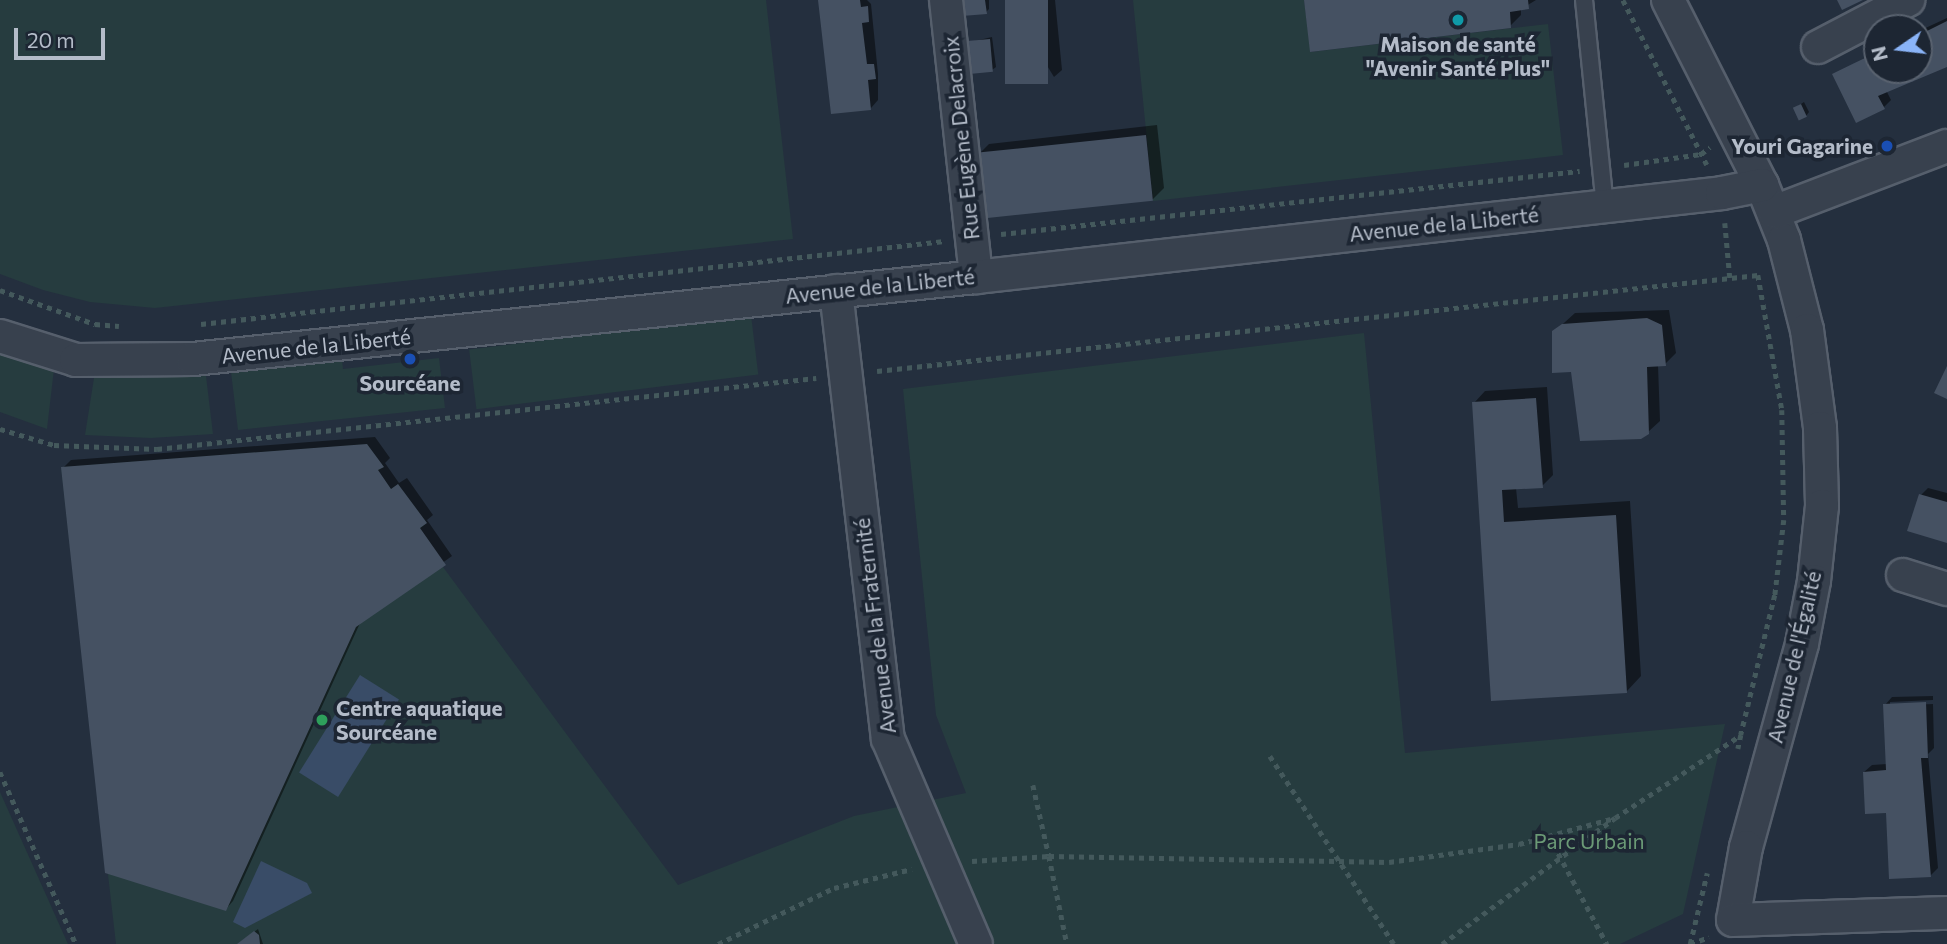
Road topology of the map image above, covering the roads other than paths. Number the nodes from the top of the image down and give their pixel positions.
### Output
1 (946, 0) edge
2 (1584, 0) edge
3 (1668, 0) edge
4 (1908, 0) edge
5 (1818, 47) dead end
6 (1947, 146) edge
7 (1768, 198) junction
8 (1605, 206) junction
9 (976, 277) junction
10 (836, 291) junction
11 (0, 336) edge
12 (1902, 575) dead end
13 (1947, 589) edge
14 (1947, 913) edge
15 (976, 944) edge

1 - 9 street, Rue Eugène Delacroix
2 - 8 lane
3 - 7 street, Avenue de l'Égalité
4 - 5 street
6 - 7 street, Avenue de la Liberté
7 - 8 street, Avenue de la Liberté
7 - 14 street, Avenue de l'Égalité
8 - 9 street, Avenue de la Liberté
9 - 10 street, Avenue de la Liberté
10 - 11 street, Avenue de la Liberté
10 - 15 street, Avenue de la Fraternité
12 - 13 street

